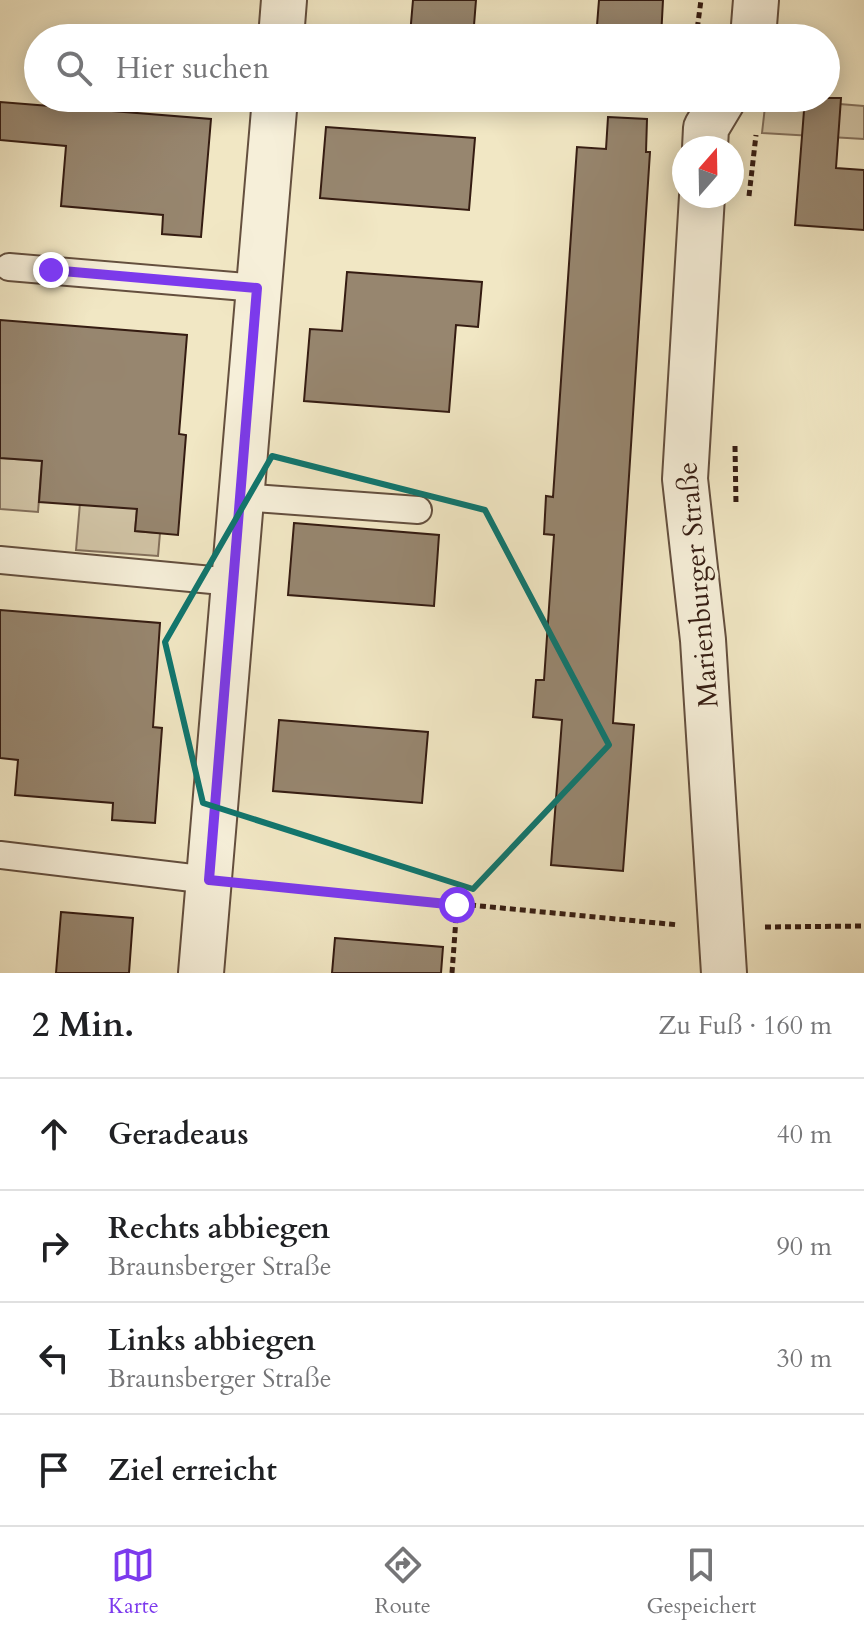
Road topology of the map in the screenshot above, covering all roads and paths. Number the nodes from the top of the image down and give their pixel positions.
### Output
1 (284, 0) edge
2 (701, 0) edge
3 (756, 0) edge
4 (282, 24) edge
5 (698, 24) edge
6 (754, 24) edge
7 (274, 112) edge
8 (716, 112) edge
9 (757, 127) dead end
10 (706, 136) edge
11 (749, 200) dead end
12 (701, 208) edge
13 (9, 267) dead end
14 (257, 288) junction
15 (735, 445) dead end
16 (240, 497) junction
17 (736, 507) dead end
18 (418, 510) dead end
19 (0, 560) edge
20 (233, 582) junction
21 (0, 855) edge
22 (209, 880) junction
23 (457, 905) junction
24 (864, 926) edge
25 (723, 927) junction
26 (201, 973) edge
27 (452, 973) edge
28 (724, 973) edge

1 - 4 street
2 - 5 path
3 - 6 street
7 - 14 street
8 - 10 street
9 - 11 path
12 - 25 street, Marienburger Straße
13 - 14 lane
14 - 16 street
15 - 17 path
16 - 18 lane
16 - 20 street
19 - 20 lane
20 - 22 street
21 - 22 lane
22 - 23 path
22 - 26 street
23 - 25 path
23 - 27 path
24 - 25 path
25 - 28 street, Marienburger Straße

